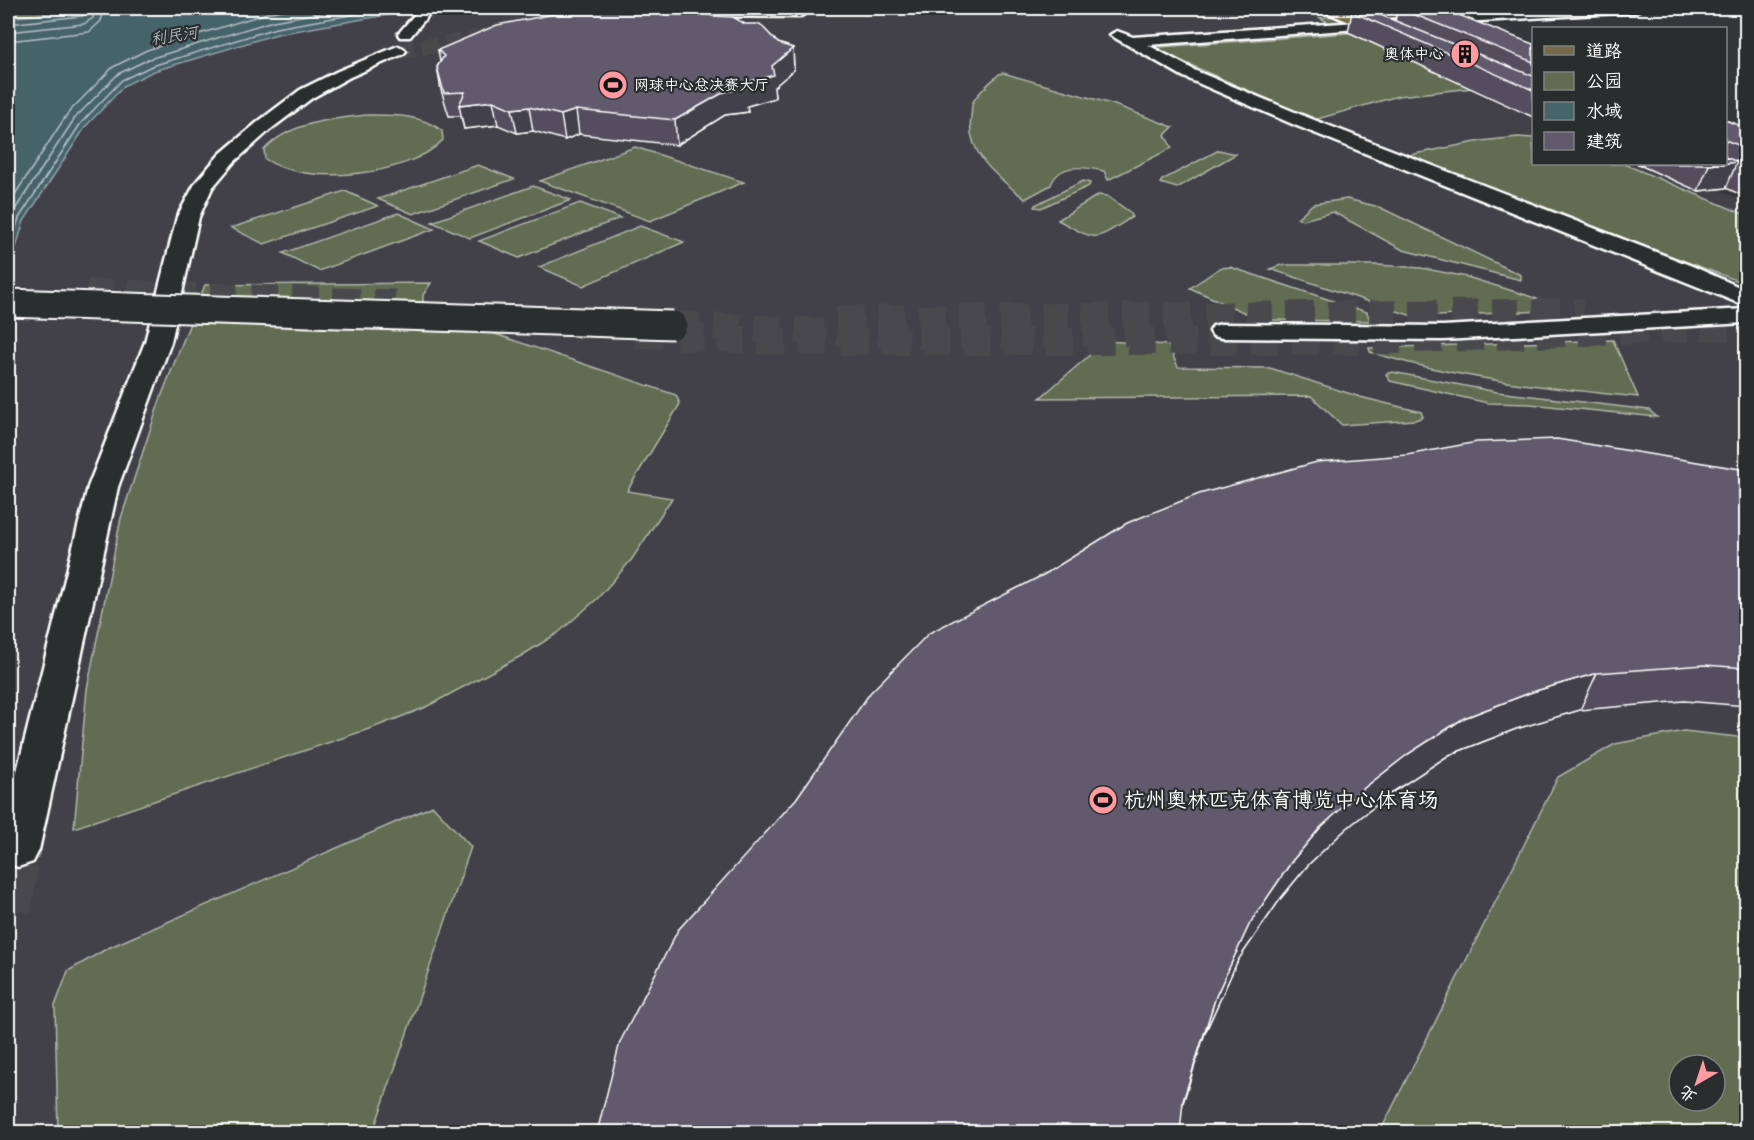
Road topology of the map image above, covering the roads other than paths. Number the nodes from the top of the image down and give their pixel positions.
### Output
1 (1328, 8) edge
2 (1375, 8) edge
3 (1635, 8) edge
4 (427, 9) edge
5 (714, 13) dead end
6 (799, 13) dead end
7 (1410, 21) junction
8 (1368, 25) junction
9 (1441, 34) edge
10 (1411, 43) edge
11 (1746, 298) edge
12 (8, 303) edge
13 (1746, 316) edge
14 (673, 325) tunnel mouth
15 (1222, 331) tunnel mouth
16 (18, 850) tunnel mouth

1 - 8 main road
2 - 7 main road
3 - 7 street
4 - 16 street
5 - 6 street
7 - 8 street
7 - 9 main road
8 - 10 main road
8 - 11 street
12 - 14 street, bridge
13 - 15 street

